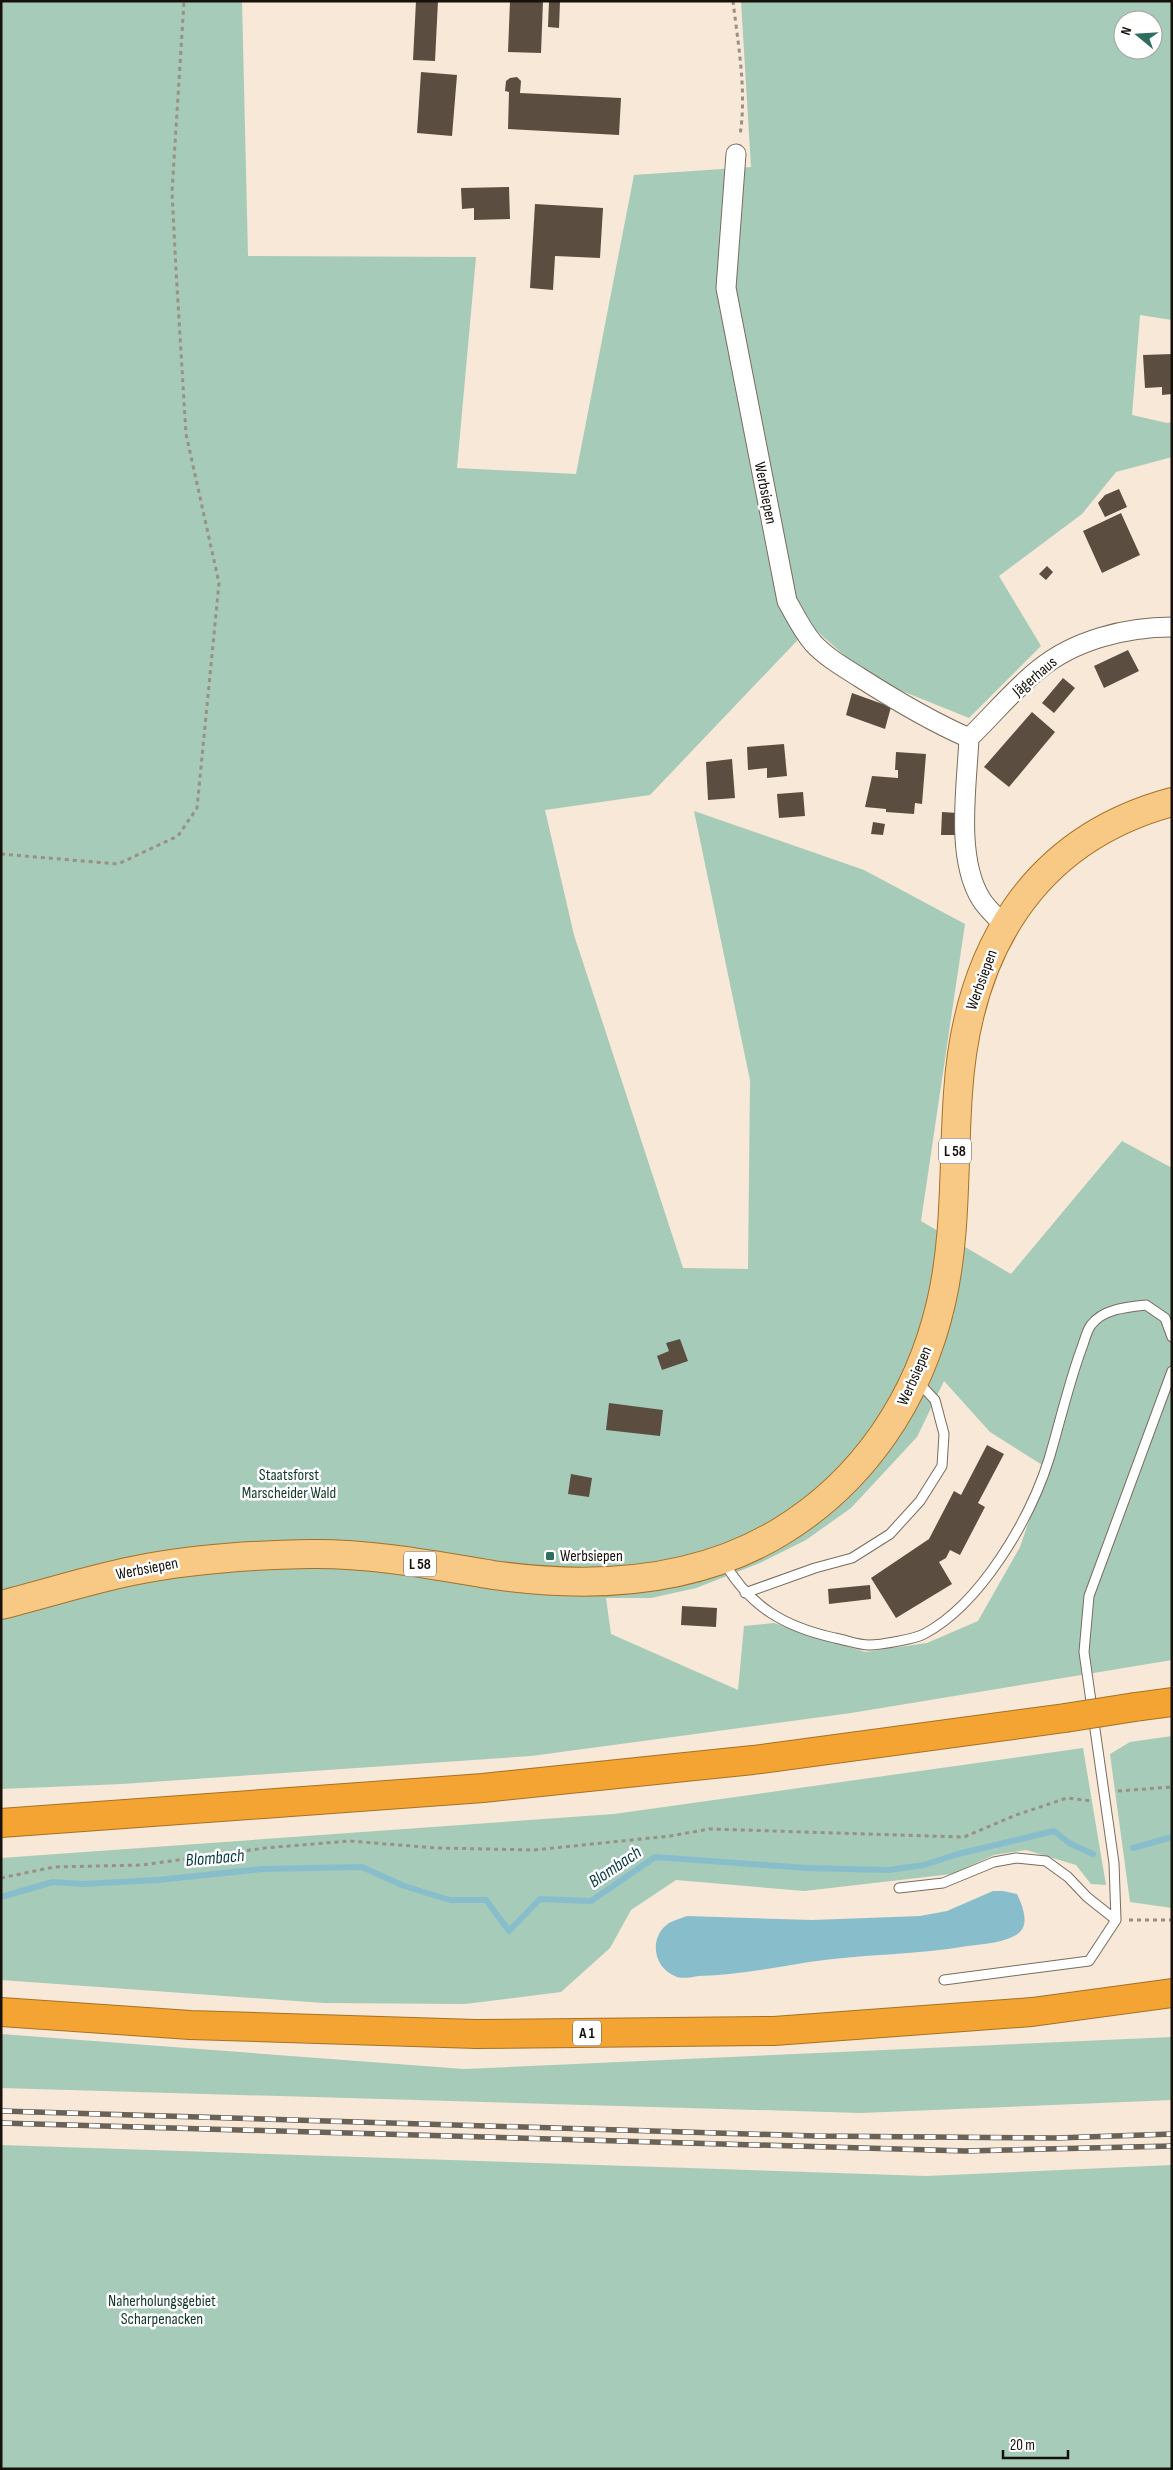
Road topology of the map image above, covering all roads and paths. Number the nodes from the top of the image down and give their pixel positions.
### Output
1 (184, 1) edge
2 (733, 1) edge
3 (736, 154) joint
4 (1172, 627) edge
5 (969, 738) junction
6 (1172, 802) edge
7 (1, 854) edge
8 (1004, 924) junction
9 (1172, 1337) edge
10 (1172, 1371) edge
11 (916, 1380) junction
12 (723, 1559) junction
13 (745, 1593) junction
14 (1, 1606) edge
15 (1172, 1702) edge
16 (1172, 1787) edge
17 (1103, 1792) junction
18 (1104, 1803) junction
19 (1, 1823) edge
20 (1, 1878) edge
21 (899, 1888) dead end
22 (1116, 1920) junction
23 (1172, 1920) edge
24 (944, 1980) dead end
25 (1172, 1993) edge
26 (1, 2012) edge

1 - 7 path
2 - 3 path
3 - 5 street, Werbsiepen
4 - 5 street, Jägerhaus
5 - 8 street
6 - 8 main road, L 58
8 - 11 main road, Werbsiepen / L 58
9 - 13 lane
10 - 17 lane
11 - 12 main road, Werbsiepen / L 58
11 - 13 lane
12 - 13 lane
12 - 14 main road, Werbsiepen / L 58
15 - 19 highway, bridge
16 - 17 path
17 - 18 lane
18 - 20 path
18 - 22 lane
21 - 22 lane
22 - 23 path
22 - 24 lane
25 - 26 highway, A 1

